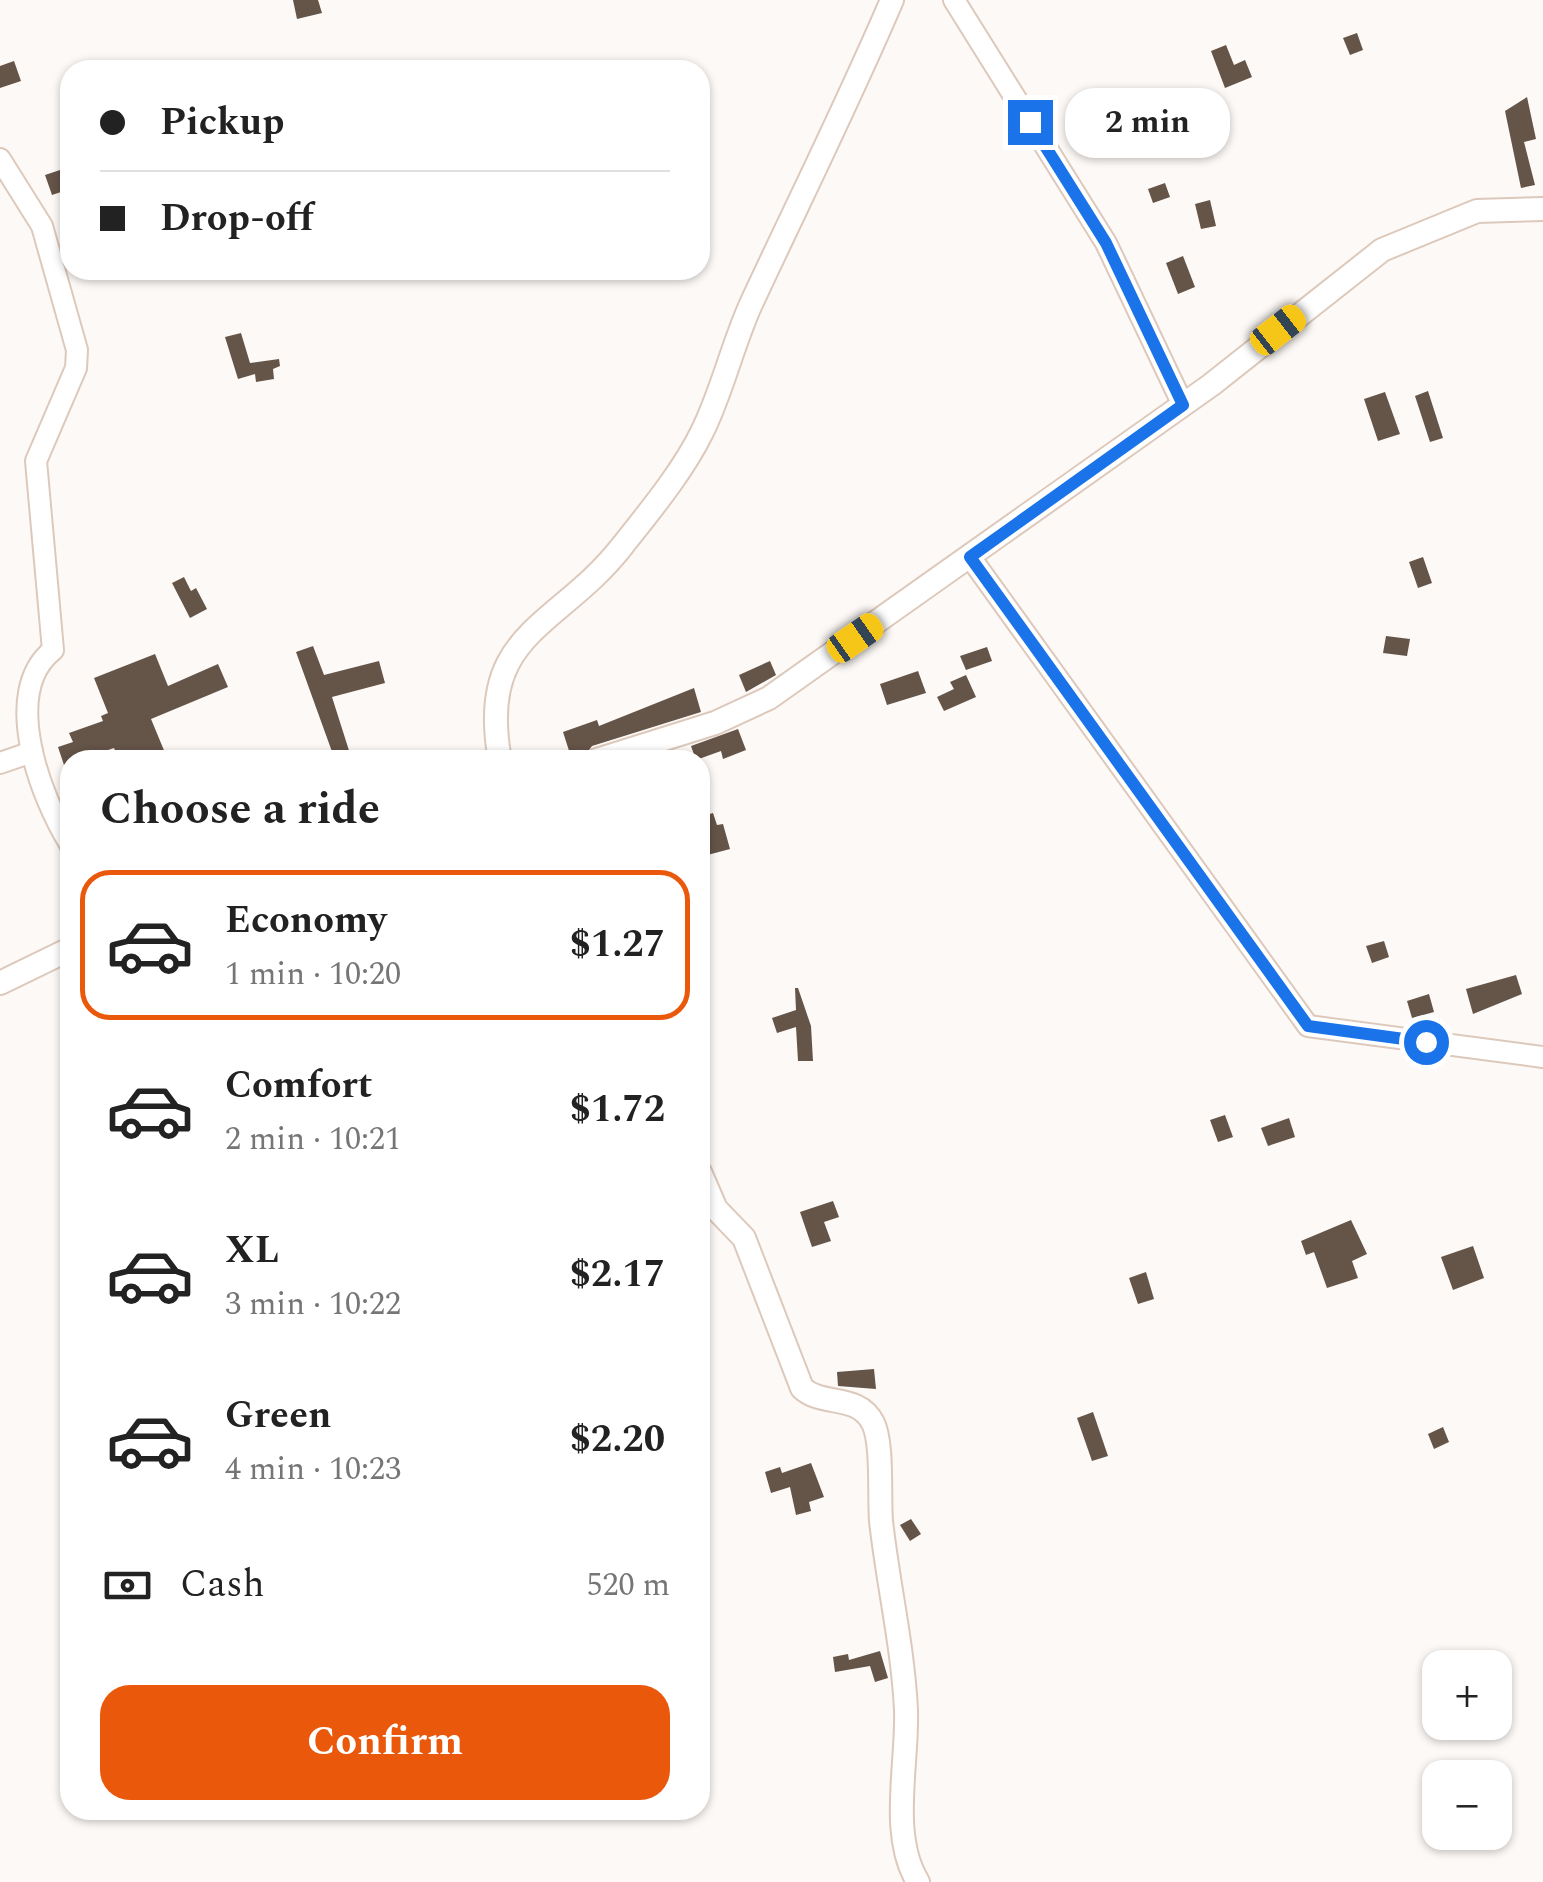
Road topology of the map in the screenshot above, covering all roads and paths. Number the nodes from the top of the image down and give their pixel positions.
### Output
1 (892, 0) edge
2 (954, 0) edge
3 (0, 158) edge
4 (1543, 209) edge
5 (1183, 405) junction
6 (970, 557) junction
7 (498, 750) edge
8 (630, 750) edge
9 (32, 752) junction
10 (0, 762) edge
11 (60, 826) edge
12 (60, 954) edge
13 (0, 983) edge
14 (1543, 1057) edge
15 (710, 1195) edge
16 (918, 1882) edge

1 - 7 street
2 - 5 street
3 - 9 street
4 - 5 street
5 - 6 street
6 - 8 street
6 - 14 street
9 - 10 street
9 - 11 street
12 - 13 street
15 - 16 street

